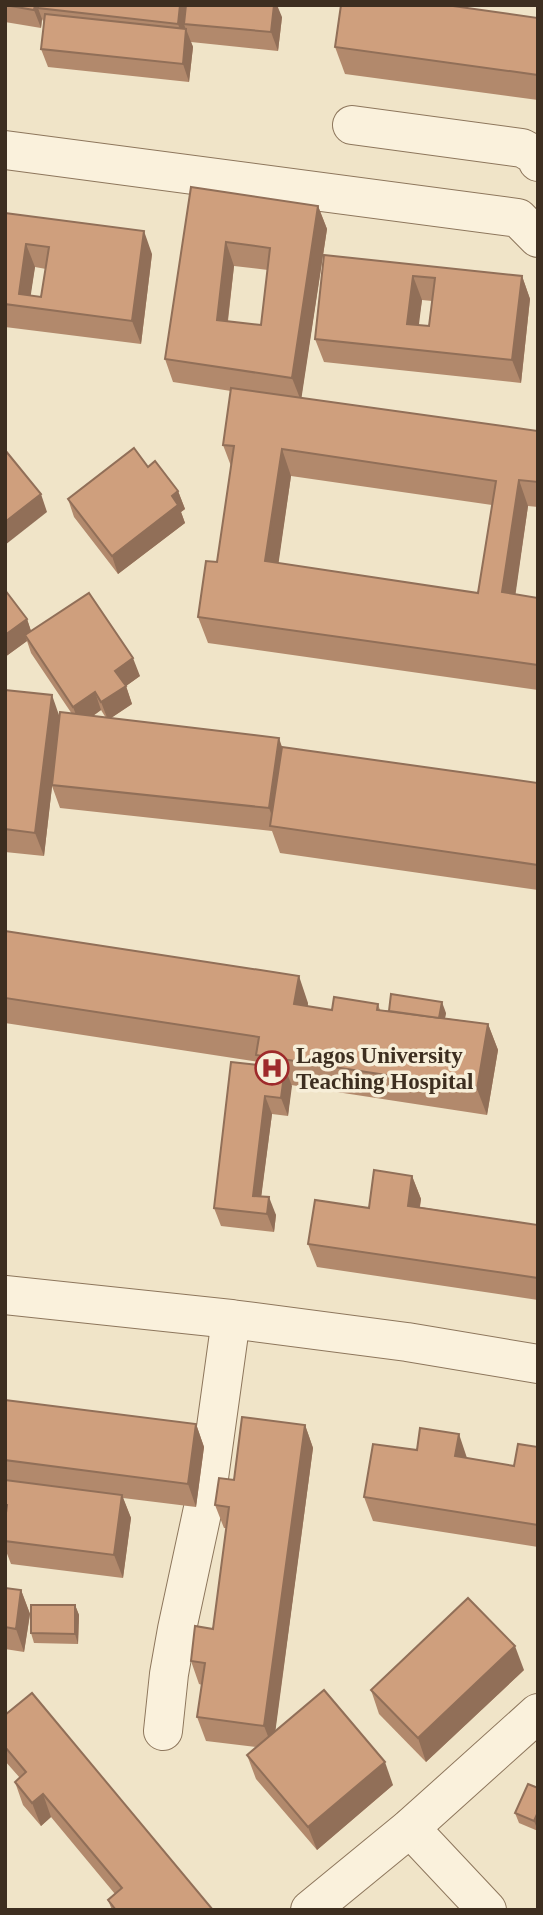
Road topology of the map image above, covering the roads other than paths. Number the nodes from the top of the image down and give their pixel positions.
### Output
1 (352, 125) dead end
2 (5, 150) edge
3 (538, 162) edge
4 (531, 222) edge
5 (5, 1296) edge
6 (231, 1319) junction
7 (538, 1364) edge
8 (538, 1713) edge
9 (163, 1731) dead end
10 (410, 1828) junction
11 (310, 1910) edge
12 (487, 1910) edge

1 - 3 street
2 - 4 street
5 - 6 street
6 - 7 street
6 - 9 street
8 - 10 street
10 - 11 street
10 - 12 street

